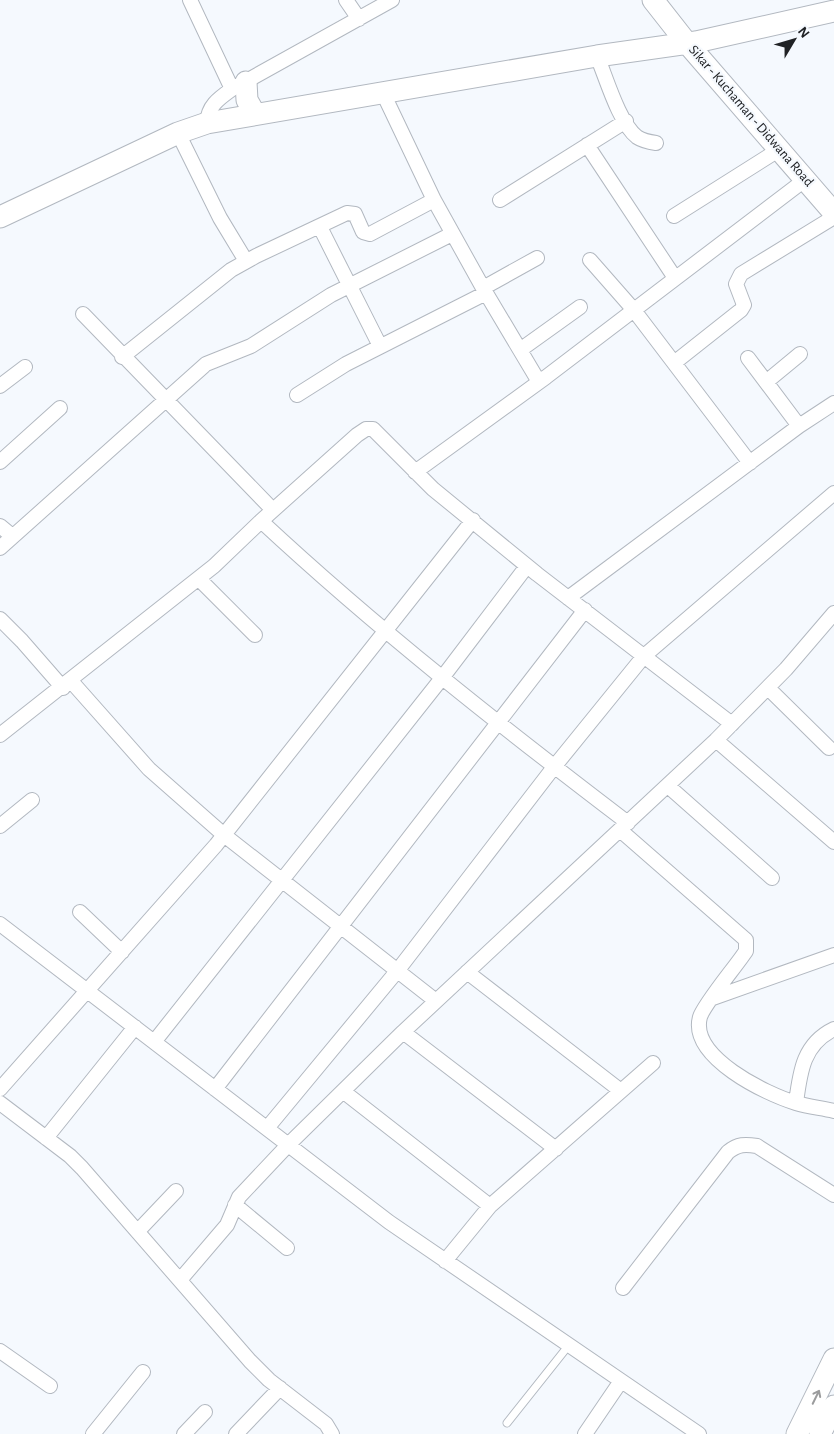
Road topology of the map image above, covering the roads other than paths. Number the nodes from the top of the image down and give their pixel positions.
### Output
1 (190, 0) edge
2 (346, 0) edge
3 (392, 0) edge
4 (653, 0) edge
5 (664, 0) edge
6 (834, 11) edge
7 (359, 19) junction
8 (691, 42) junction
9 (597, 56) junction
10 (239, 86) junction
11 (383, 93) junction
12 (255, 114) junction
13 (626, 121) junction
14 (207, 123) junction
15 (178, 133) junction
16 (656, 143) dead end
17 (587, 145) junction
18 (780, 149) junction
19 (806, 179) junction
20 (834, 196) edge
21 (434, 200) junction
22 (500, 200) dead end
23 (834, 215) edge
24 (674, 216) dead end
25 (0, 217) edge
26 (320, 226) junction
27 (452, 234) junction
28 (537, 258) dead end
29 (590, 260) dead end
30 (246, 261) junction
31 (675, 278) junction
32 (350, 286) junction
33 (484, 291) junction
34 (580, 307) dead end
35 (633, 309) junction
36 (82, 314) dead end
37 (380, 346) junction
38 (520, 350) junction
39 (800, 354) dead end
40 (122, 357) junction
41 (748, 358) dead end
42 (674, 363) junction
43 (25, 366) dead end
44 (540, 382) junction
45 (766, 382) junction
46 (0, 386) edge
47 (297, 396) dead end
48 (165, 401) junction
49 (834, 403) edge
50 (60, 408) dead end
51 (799, 426) junction
52 (0, 462) edge
53 (750, 463) junction
54 (415, 472) junction
55 (834, 493) edge
56 (273, 510) junction
57 (473, 520) junction
58 (261, 521) junction
59 (0, 526) edge
60 (12, 536) junction
61 (0, 548) edge
62 (527, 566) junction
63 (199, 579) junction
64 (568, 598) junction
65 (584, 610) junction
66 (834, 613) edge
67 (0, 620) edge
68 (384, 630) junction
69 (256, 635) dead end
70 (644, 656) junction
71 (442, 678) junction
72 (67, 684) junction
73 (768, 688) junction
74 (499, 723) junction
75 (732, 724) junction
76 (0, 735) edge
77 (716, 740) junction
78 (829, 748) dead end
79 (554, 767) junction
80 (668, 786) junction
81 (32, 800) dead end
82 (0, 826) edge
83 (624, 827) junction
84 (224, 835) junction
85 (834, 842) edge
86 (772, 878) dead end
87 (281, 881) junction
88 (80, 912) dead end
89 (0, 924) edge
90 (339, 926) junction
91 (122, 952) junction
92 (834, 956) edge
93 (398, 970) junction
94 (467, 972) junction
95 (88, 992) junction
96 (713, 998) junction
97 (436, 1001) junction
98 (135, 1027) junction
99 (834, 1029) edge
100 (404, 1032) junction
101 (154, 1042) junction
102 (654, 1063) dead end
103 (0, 1088) edge
104 (215, 1089) junction
105 (621, 1091) junction
106 (344, 1092) junction
107 (0, 1103) edge
108 (796, 1103) junction
109 (834, 1111) edge
110 (268, 1127) junction
111 (46, 1138) junction
112 (288, 1144) junction
113 (556, 1149) junction
114 (176, 1191) dead end
115 (834, 1195) edge
116 (235, 1205) junction
117 (490, 1206) junction
118 (138, 1231) junction
119 (287, 1248) dead end
120 (445, 1260) junction
121 (180, 1280) junction
122 (623, 1288) dead end
123 (569, 1345) junction
124 (0, 1351) edge
125 (834, 1359) edge
126 (143, 1372) dead end
127 (621, 1381) junction
128 (50, 1386) dead end
129 (280, 1388) junction
130 (834, 1406) edge
131 (205, 1412) dead end
132 (507, 1423) dead end
133 (93, 1434) edge
134 (184, 1434) edge
135 (236, 1434) edge
136 (332, 1434) edge
137 (585, 1434) edge
138 (699, 1434) edge
139 (798, 1434) edge
140 (820, 1434) edge

1 - 10 street
2 - 7 street
3 - 7 street
4 - 8 main road
5 - 8 main road
6 - 8 main road
7 - 10 street
8 - 9 main road
8 - 18 main road, Sikar - Kuchaman - Didwana Road
8 - 20 main road, Sikar - Kuchaman - Didwana Road
9 - 11 main road
9 - 13 street
10 - 12 main road
10 - 14 street
11 - 12 main road
11 - 21 street
12 - 14 main road
13 - 16 street
13 - 17 street
14 - 15 main road
15 - 25 main road
15 - 30 street
17 - 22 street
17 - 31 street
18 - 19 main road, Sikar - Kuchaman - Didwana Road
18 - 24 street
19 - 23 main road, Sikar - Kuchaman - Didwana Road
19 - 31 street
21 - 26 street
21 - 27 street
23 - 42 street
26 - 30 street
26 - 32 street
27 - 32 street
27 - 33 street
28 - 33 street
29 - 35 street
30 - 40 street
31 - 35 street
32 - 37 street
32 - 48 street
33 - 37 street
33 - 38 street
34 - 38 street
35 - 42 street
35 - 44 street
36 - 40 street
37 - 47 street
38 - 44 street
39 - 45 street
40 - 48 street
41 - 45 street
42 - 53 street
43 - 46 street
44 - 54 street
45 - 51 street
48 - 56 street
48 - 60 street
49 - 51 street
50 - 52 street
51 - 53 street
53 - 64 street
54 - 56 street
54 - 57 street
55 - 70 street
56 - 58 street
57 - 62 street
57 - 68 street
58 - 63 street
58 - 68 street
59 - 60 street
60 - 61 street
62 - 64 street
62 - 71 street
63 - 69 street
63 - 72 street
64 - 65 street
65 - 70 street
65 - 74 street
66 - 73 street
67 - 72 street
68 - 71 street
68 - 84 street
70 - 75 street
70 - 79 street
71 - 74 street
71 - 87 street
72 - 76 street
72 - 84 street
73 - 75 street
73 - 78 street
74 - 79 street
74 - 90 street
75 - 77 street
77 - 80 street
77 - 85 street
79 - 83 street
79 - 93 street
80 - 83 street
80 - 86 street
81 - 82 street
83 - 94 street
83 - 96 street
84 - 87 street
84 - 91 street
87 - 90 street
87 - 101 street
88 - 91 street
89 - 95 street
90 - 93 street
90 - 104 street
91 - 95 street
92 - 96 street
93 - 97 street
93 - 110 street
94 - 97 street
94 - 105 street
95 - 98 street
95 - 103 street
96 - 108 street
97 - 100 street
98 - 101 street
98 - 111 street
99 - 108 street
100 - 106 street
100 - 113 street
101 - 104 street
102 - 105 street
104 - 110 street
105 - 113 street
106 - 112 street
106 - 117 street
107 - 111 street
108 - 109 street
110 - 112 street
111 - 118 street
112 - 116 street
112 - 120 street
113 - 117 street
114 - 118 street
115 - 122 street
116 - 119 street
116 - 121 street
117 - 120 street
118 - 121 street
120 - 123 street
121 - 129 street
123 - 127 street
123 - 132 lane
124 - 128 street
139 -> 125 main road
126 - 133 street
127 - 137 street
127 - 138 street
129 - 135 street
129 - 136 street
130 - 140 main road
131 - 134 street

